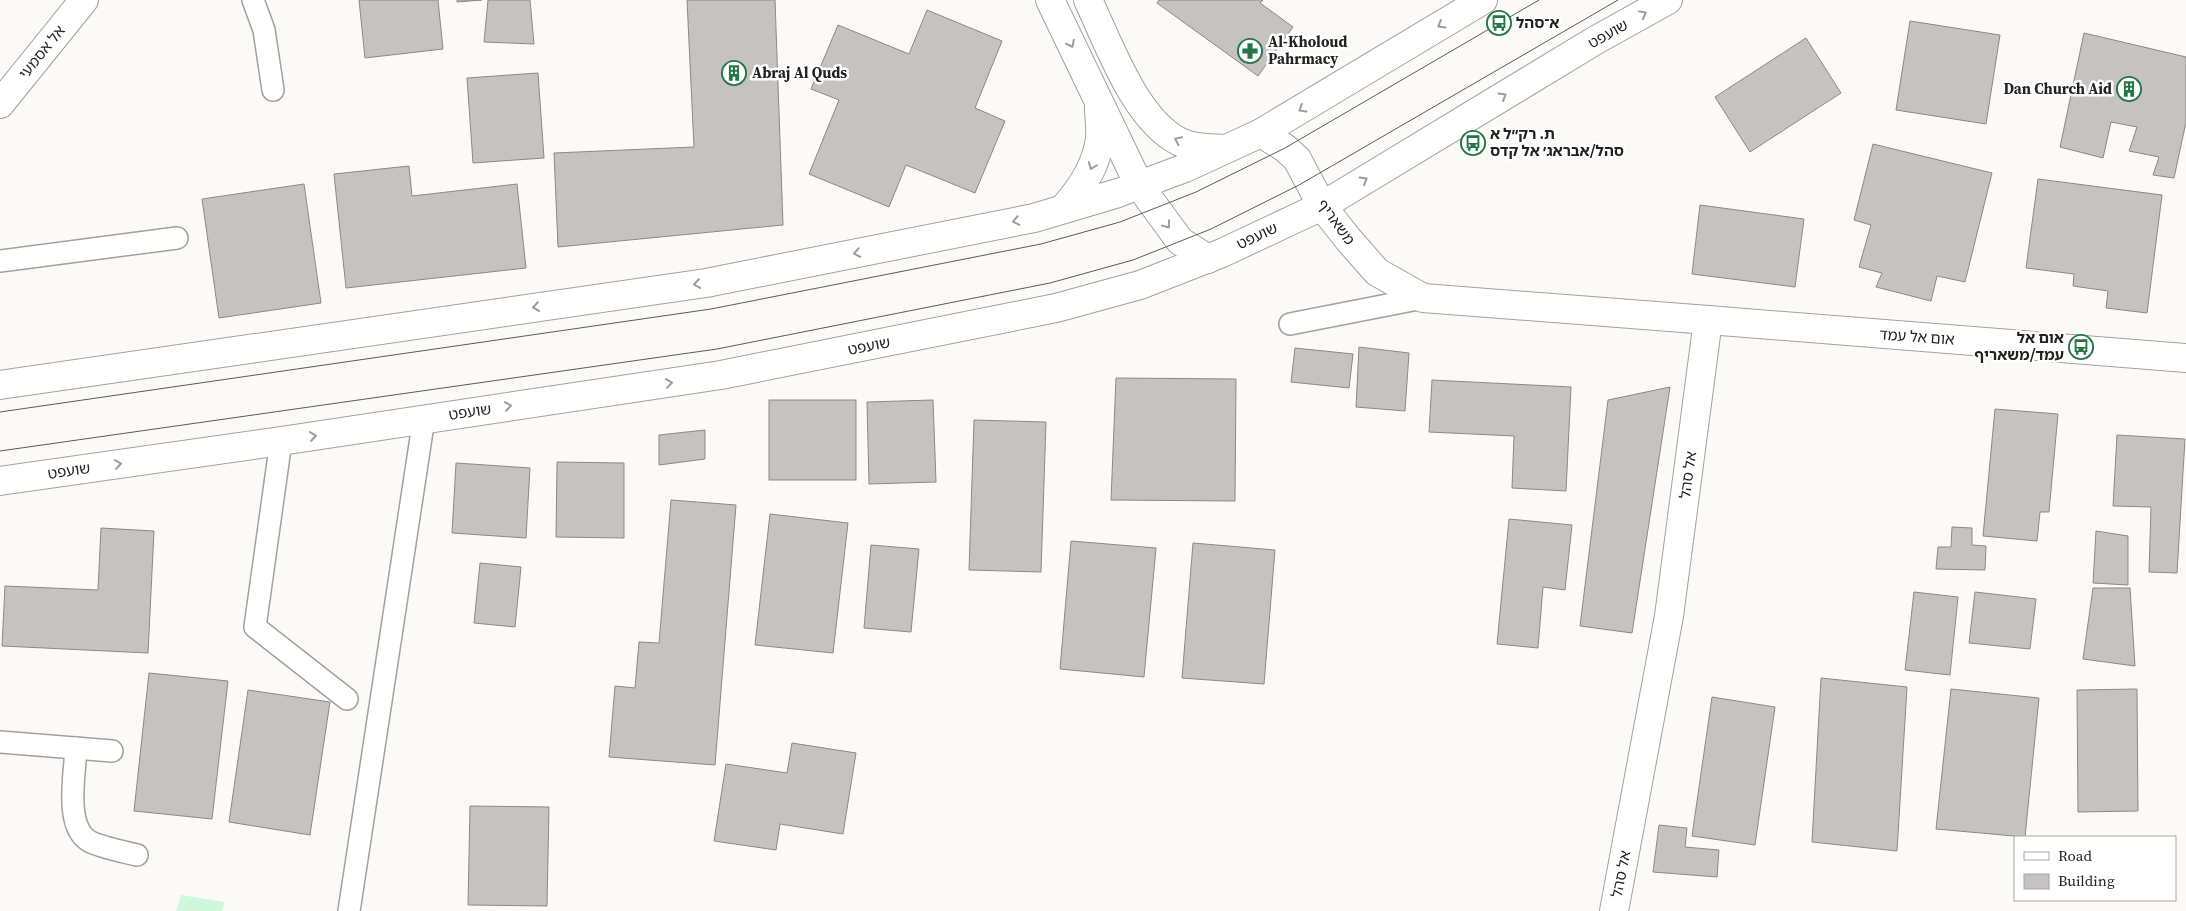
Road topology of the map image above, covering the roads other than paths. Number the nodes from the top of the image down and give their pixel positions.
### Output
1 (84, 0) edge
2 (253, 0) edge
3 (1050, 0) edge
4 (1088, 0) edge
5 (1483, 0) edge
6 (1668, 0) edge
7 (273, 90) dead end
8 (1098, 101) junction
9 (0, 104) edge
10 (1261, 133) junction
11 (1225, 149) junction
12 (1139, 185) junction
13 (1322, 206) junction
14 (1063, 209) junction
15 (177, 238) dead end
16 (1208, 259) junction
17 (0, 260) edge
18 (1423, 298) junction
19 (1708, 320) junction
20 (1290, 324) dead end
21 (2186, 358) edge
22 (0, 385) edge
23 (424, 418) junction
24 (281, 441) junction
25 (0, 481) edge
26 (347, 699) dead end
27 (0, 742) edge
28 (76, 748) junction
29 (112, 751) dead end
30 (137, 855) dead end
31 (348, 911) edge
32 (1614, 911) edge

1 - 9 street, אל אסמעי
2 - 7 lane
3 -> 8 street
11 -> 4 street
5 -> 10 street
13 -> 6 street, שועפט
8 - 12 street
8 -> 14 street
10 - 11 street
10 - 13 street, משאריף
11 - 12 street
12 - 14 street
12 -> 16 street
13 - 16 street, שועפט
13 - 18 street, משאריף
14 -> 22 street
15 - 17 lane
23 -> 16 street, שועפט
18 - 19 street
18 - 20 lane
19 - 21 street, אום אל עמד
19 - 32 street, אל סהל
24 -> 23 street, שועפט
23 - 31 lane
25 -> 24 street, שועפט
24 - 26 lane
27 - 28 lane
28 - 29 lane
28 - 30 lane

